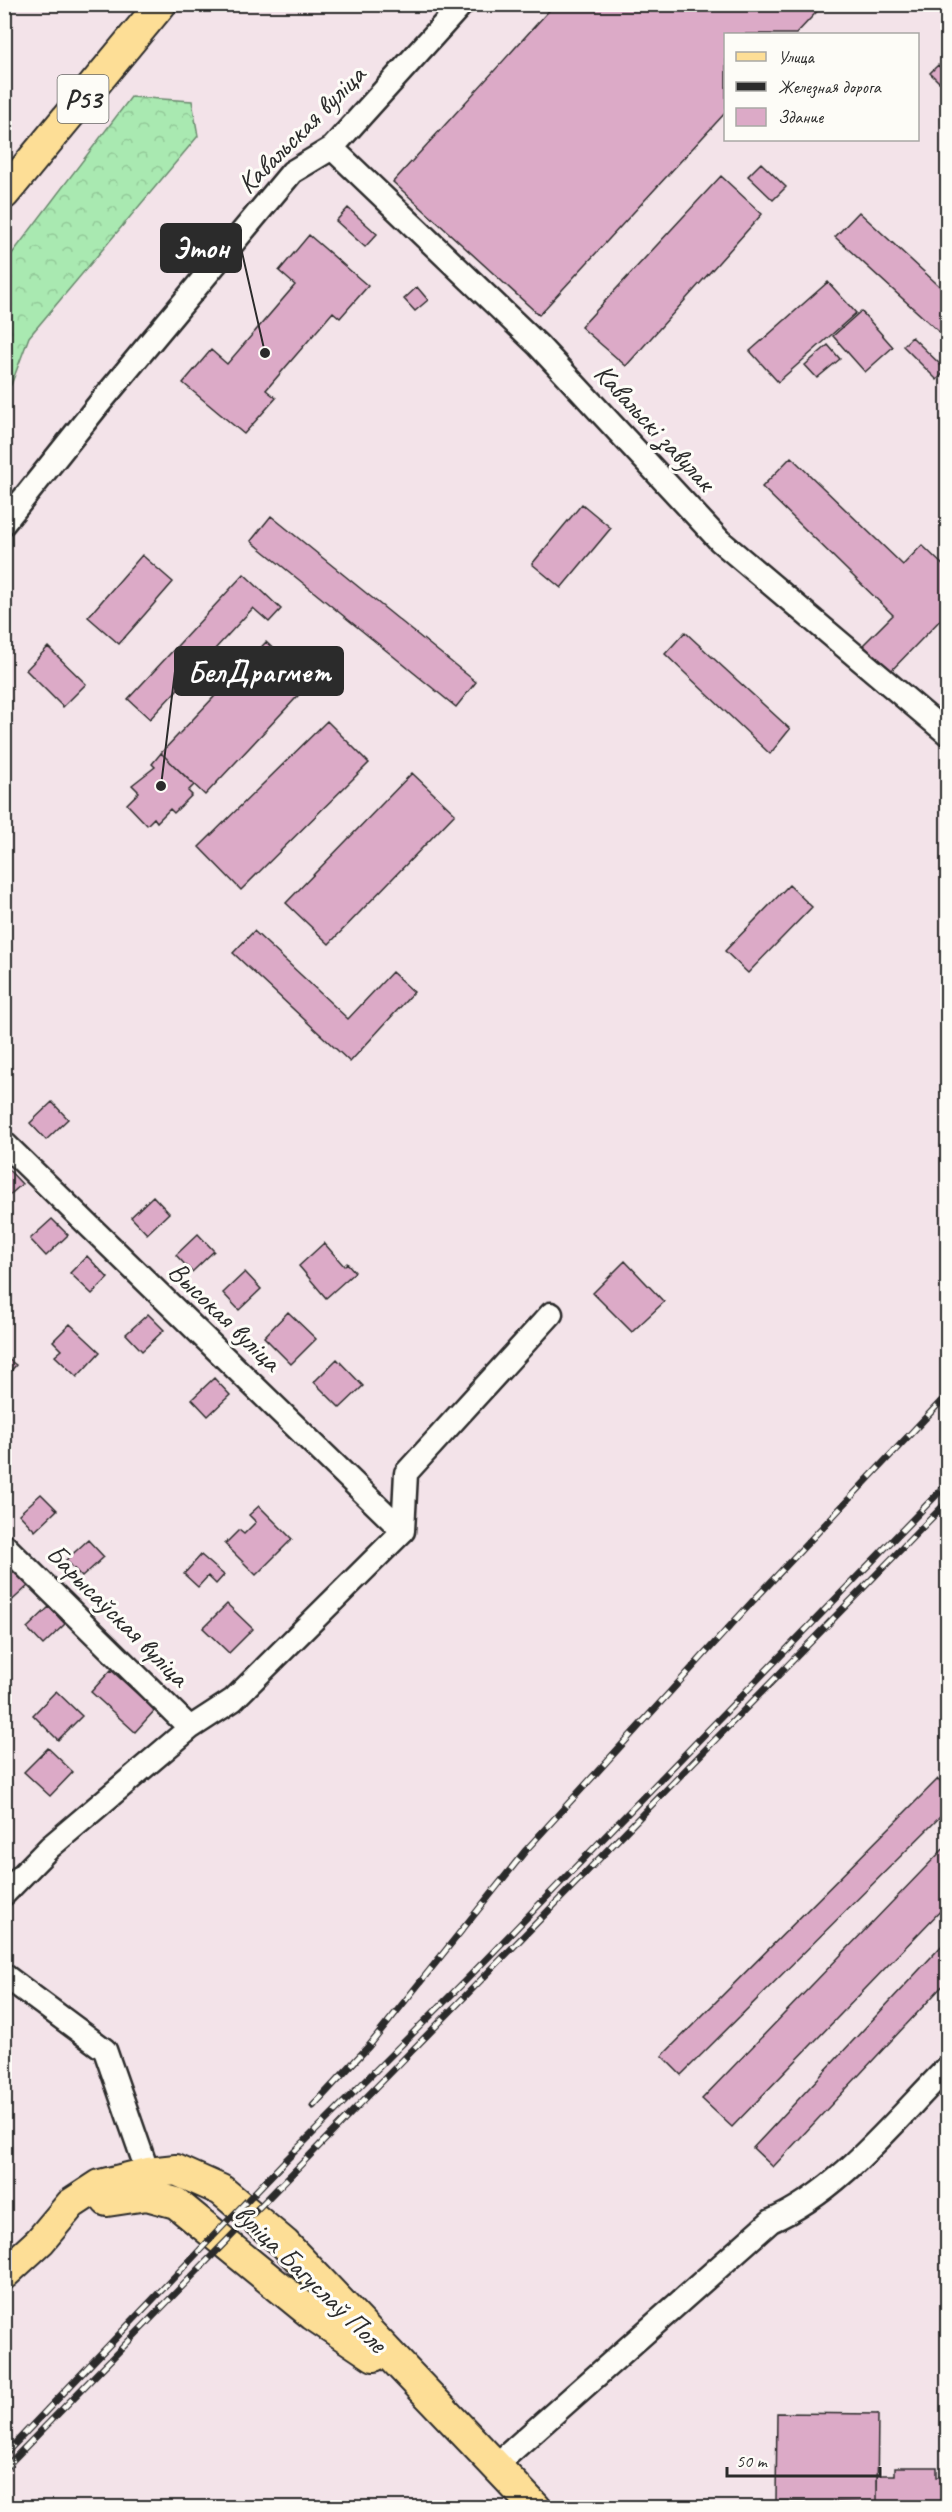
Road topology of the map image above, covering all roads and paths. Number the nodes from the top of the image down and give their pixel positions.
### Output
1 (161, 4) edge
2 (462, 4) edge
3 (332, 148) junction
4 (4, 194) edge
5 (4, 523) edge
6 (948, 734) edge
7 (4, 1143) edge
8 (552, 1314) dead end
9 (404, 1532) junction
10 (4, 1545) edge
11 (190, 1728) junction
12 (4, 1894) edge
13 (4, 1975) edge
14 (948, 2067) edge
15 (148, 2173) junction
16 (40, 2241) junction
17 (4, 2274) edge
18 (422, 2387) junction
19 (496, 2465) junction
20 (536, 2508) edge

1 - 4 main road, Р53
2 - 3 street, Кавальская вуліца
3 - 5 street, Кавальская вуліца
3 - 6 street, Кавальскі завулак
7 - 9 street, Высокая вуліца
8 - 9 street
9 - 11 street
10 - 11 street, Барысаўская вуліца
11 - 12 street
13 - 15 street
14 - 19 street
15 - 16 main road, вуліца Багуслаў Поле
15 - 18 main road, вуліца Багуслаў Поле
16 - 17 main road, вуліца Багуслаў Поле
16 - 18 main road, вуліца Багуслаў Поле
18 - 19 main road, вуліца Багуслаў Поле
19 - 20 main road, вуліца Багуслаў Поле

